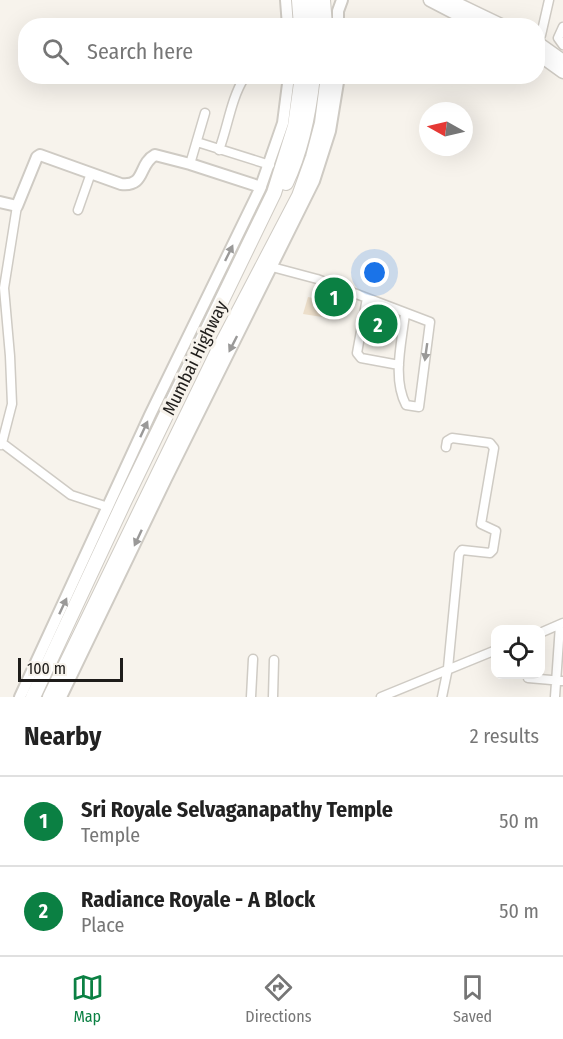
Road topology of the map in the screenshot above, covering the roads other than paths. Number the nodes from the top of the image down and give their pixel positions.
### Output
1 (286, 0) edge
2 (299, 0) edge
3 (311, 0) edge
4 (342, 0) edge
5 (430, 0) edge
6 (449, 0) edge
7 (549, 0) edge
8 (287, 18) edge
9 (300, 18) edge
10 (312, 18) edge
11 (338, 18) edge
12 (465, 18) edge
13 (486, 18) edge
14 (545, 18) edge
15 (563, 27) edge
16 (563, 45) edge
17 (545, 48) edge
18 (545, 60) edge
19 (563, 62) edge
20 (563, 72) edge
21 (240, 84) edge
22 (288, 84) edge
23 (301, 84) edge
24 (313, 84) edge
25 (327, 84) edge
26 (338, 84) edge
27 (205, 113) dead end
28 (197, 142) junction
29 (219, 150) junction
30 (190, 164) junction
31 (270, 165) junction
32 (91, 173) junction
33 (261, 187) junction
34 (0, 202) edge
35 (17, 206) junction
36 (78, 210) dead end
37 (272, 268) junction
38 (237, 271) junction
39 (367, 298) junction
40 (405, 313) junction
41 (399, 365) junction
42 (1, 445) edge
43 (446, 447) dead end
44 (172, 458) junction
45 (108, 507) junction
46 (561, 624) edge
47 (58, 629) junction
48 (545, 631) edge
49 (491, 652) edge
50 (253, 660) dead end
51 (274, 660) dead end
52 (448, 668) junction
53 (539, 679) edge
54 (560, 681) edge
55 (20, 697) edge
56 (33, 697) edge
57 (50, 697) edge
58 (62, 697) edge
59 (250, 697) edge
60 (273, 697) edge
61 (381, 697) edge
62 (442, 697) edge
63 (555, 697) edge

1 - 8 street
2 - 9 highway
3 - 10 highway
4 - 11 street
5 - 12 main road
6 - 13 main road
7 - 14 street
15 - 16 street
17 - 19 main road
18 - 20 main road
21 - 29 street
22 - 31 street
23 - 38 highway, Mumbai Highway
24 - 38 highway
25 - 44 highway
26 - 37 street
27 - 28 street
28 - 29 street
28 - 30 street
29 - 31 street
30 - 32 street
30 - 33 street
31 - 33 street
32 - 35 street
32 - 36 street
45 -> 33 street
34 - 35 street
35 - 42 street
37 - 39 street
37 -> 44 street
38 - 47 highway, Mumbai Highway
39 - 40 street
39 - 41 street
40 - 41 street
40 -> 41 street
42 - 45 street
43 - 52 street
44 - 57 highway
44 -> 58 street
47 -> 45 street
46 - 48 street
46 - 54 street
47 - 55 street
47 - 56 highway, Mumbai Highway
49 - 52 street
50 - 59 street
51 - 60 street
52 - 61 street
52 - 62 street
53 - 54 street
54 - 63 street

